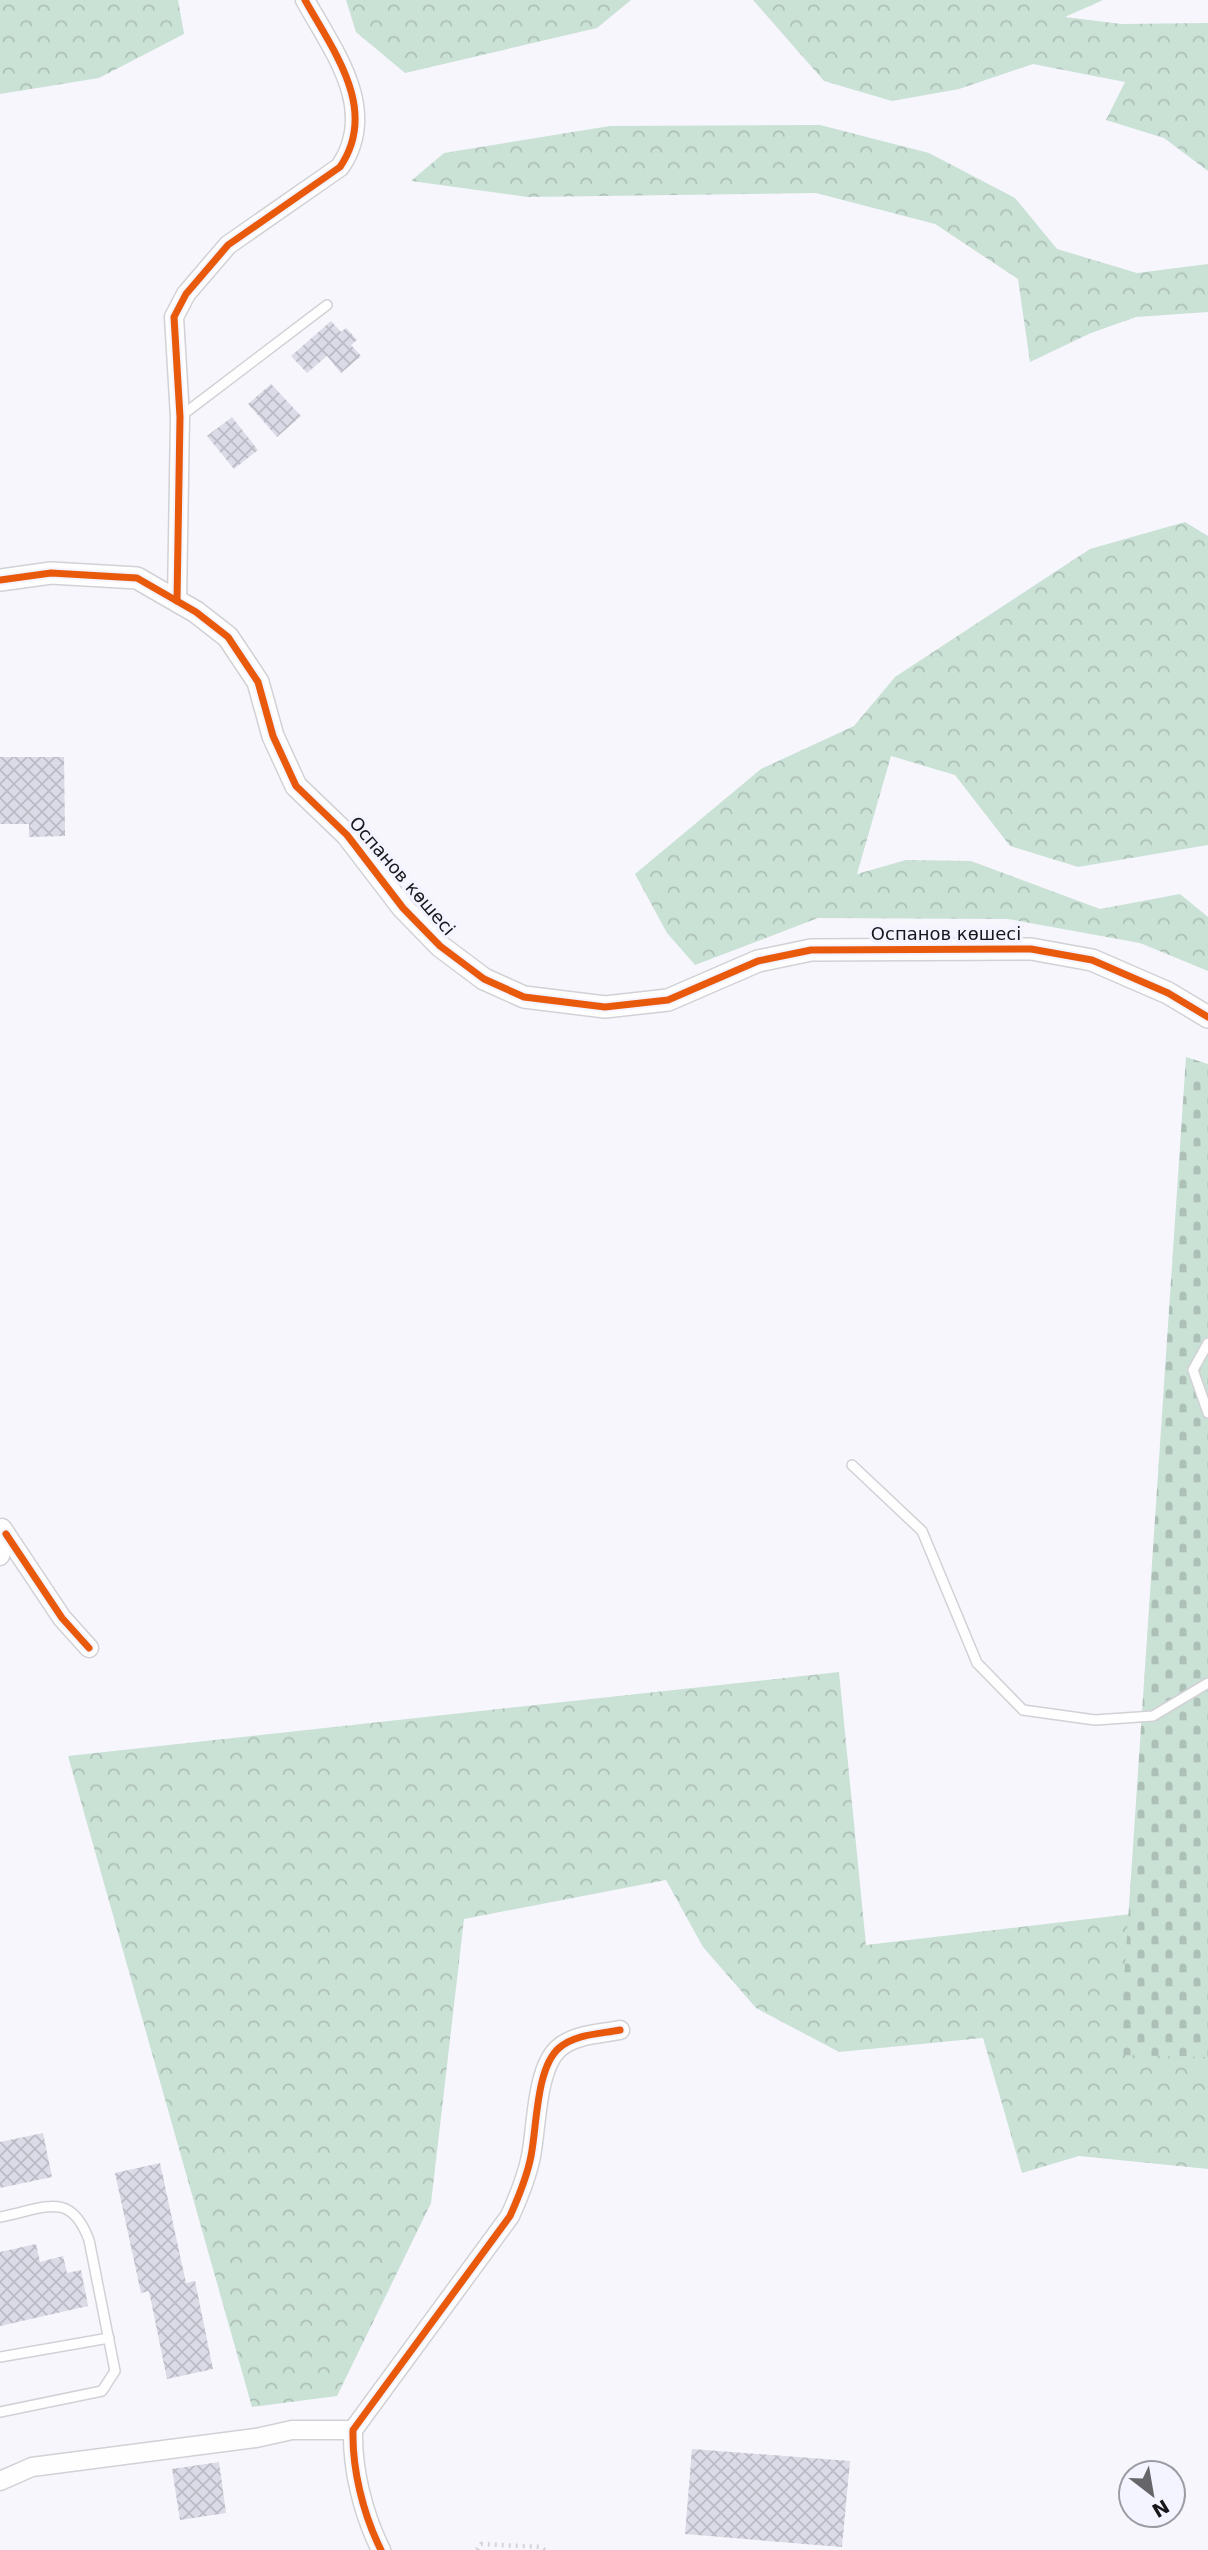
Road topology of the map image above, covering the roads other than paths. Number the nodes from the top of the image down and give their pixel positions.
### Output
1 (305, 0) edge
2 (327, 305) dead end
3 (180, 417) junction
4 (0, 580) edge
5 (177, 601) junction
6 (1208, 1017) edge
7 (1208, 1343) edge
8 (1208, 1413) edge
9 (852, 1465) dead end
10 (3, 1530) edge
11 (0, 1556) edge
12 (89, 1648) dead end
13 (1208, 1683) edge
14 (620, 2030) dead end
15 (0, 2217) edge
16 (109, 2338) junction
17 (0, 2357) edge
18 (0, 2412) edge
19 (353, 2430) junction
20 (0, 2481) edge
21 (380, 2550) edge

1 - 3 street
2 - 3 lane
3 - 5 street
4 - 5 street, Оспанов көшесі
5 - 6 street, Оспанов көшесі
7 - 8 lane
9 - 13 lane
10 - 11 street
10 - 12 street
14 - 19 street
15 - 16 lane
16 - 17 lane
16 - 18 lane
19 - 20 street
19 - 21 street

